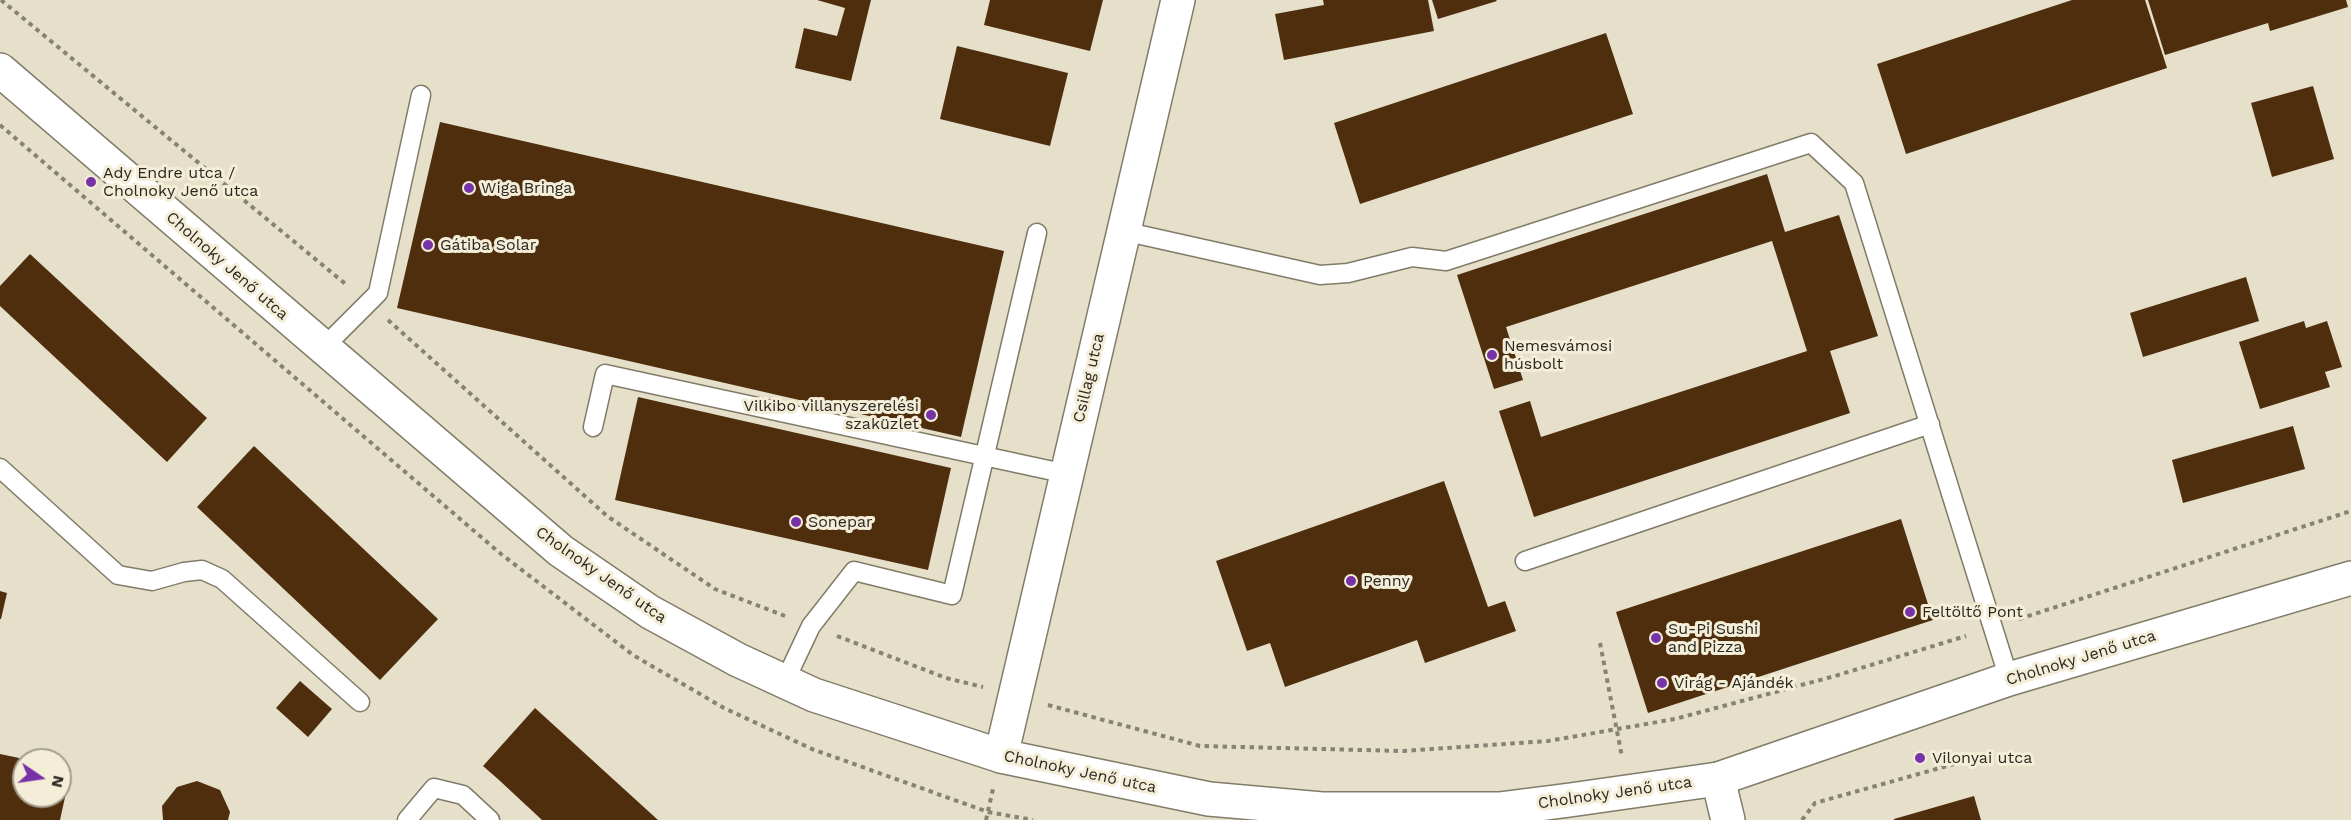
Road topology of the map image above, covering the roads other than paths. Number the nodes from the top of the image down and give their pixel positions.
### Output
1 (1178, 0) edge
2 (0, 70) edge
3 (421, 95) dead end
4 (1124, 231) junction
5 (1037, 233) dead end
6 (323, 348) junction
7 (1930, 424) junction
8 (593, 427) dead end
9 (985, 456) junction
10 (0, 468) edge
11 (1067, 474) junction
12 (1525, 561) dead end
13 (2351, 578) edge
14 (2009, 680) junction
15 (785, 681) junction
16 (360, 702) dead end
17 (1001, 756) junction
18 (1718, 779) junction
19 (407, 820) edge
20 (490, 820) edge
21 (1728, 820) edge

1 - 4 street, Csillag utca
2 - 6 street, Cholnoky Jenő utca
3 - 6 lane
4 - 7 lane
4 - 11 street, Csillag utca
5 - 9 lane
6 - 15 street, Cholnoky Jenő utca
7 - 12 lane
7 - 14 lane
8 - 9 lane
9 - 11 lane
9 - 15 lane
10 - 16 lane
11 - 17 street, Csillag utca
13 - 14 street, Cholnoky Jenő utca
14 - 18 street, Cholnoky Jenő utca
15 - 17 street, Cholnoky Jenő utca
17 - 18 street, Cholnoky Jenő utca
18 - 21 street
19 - 20 lane

